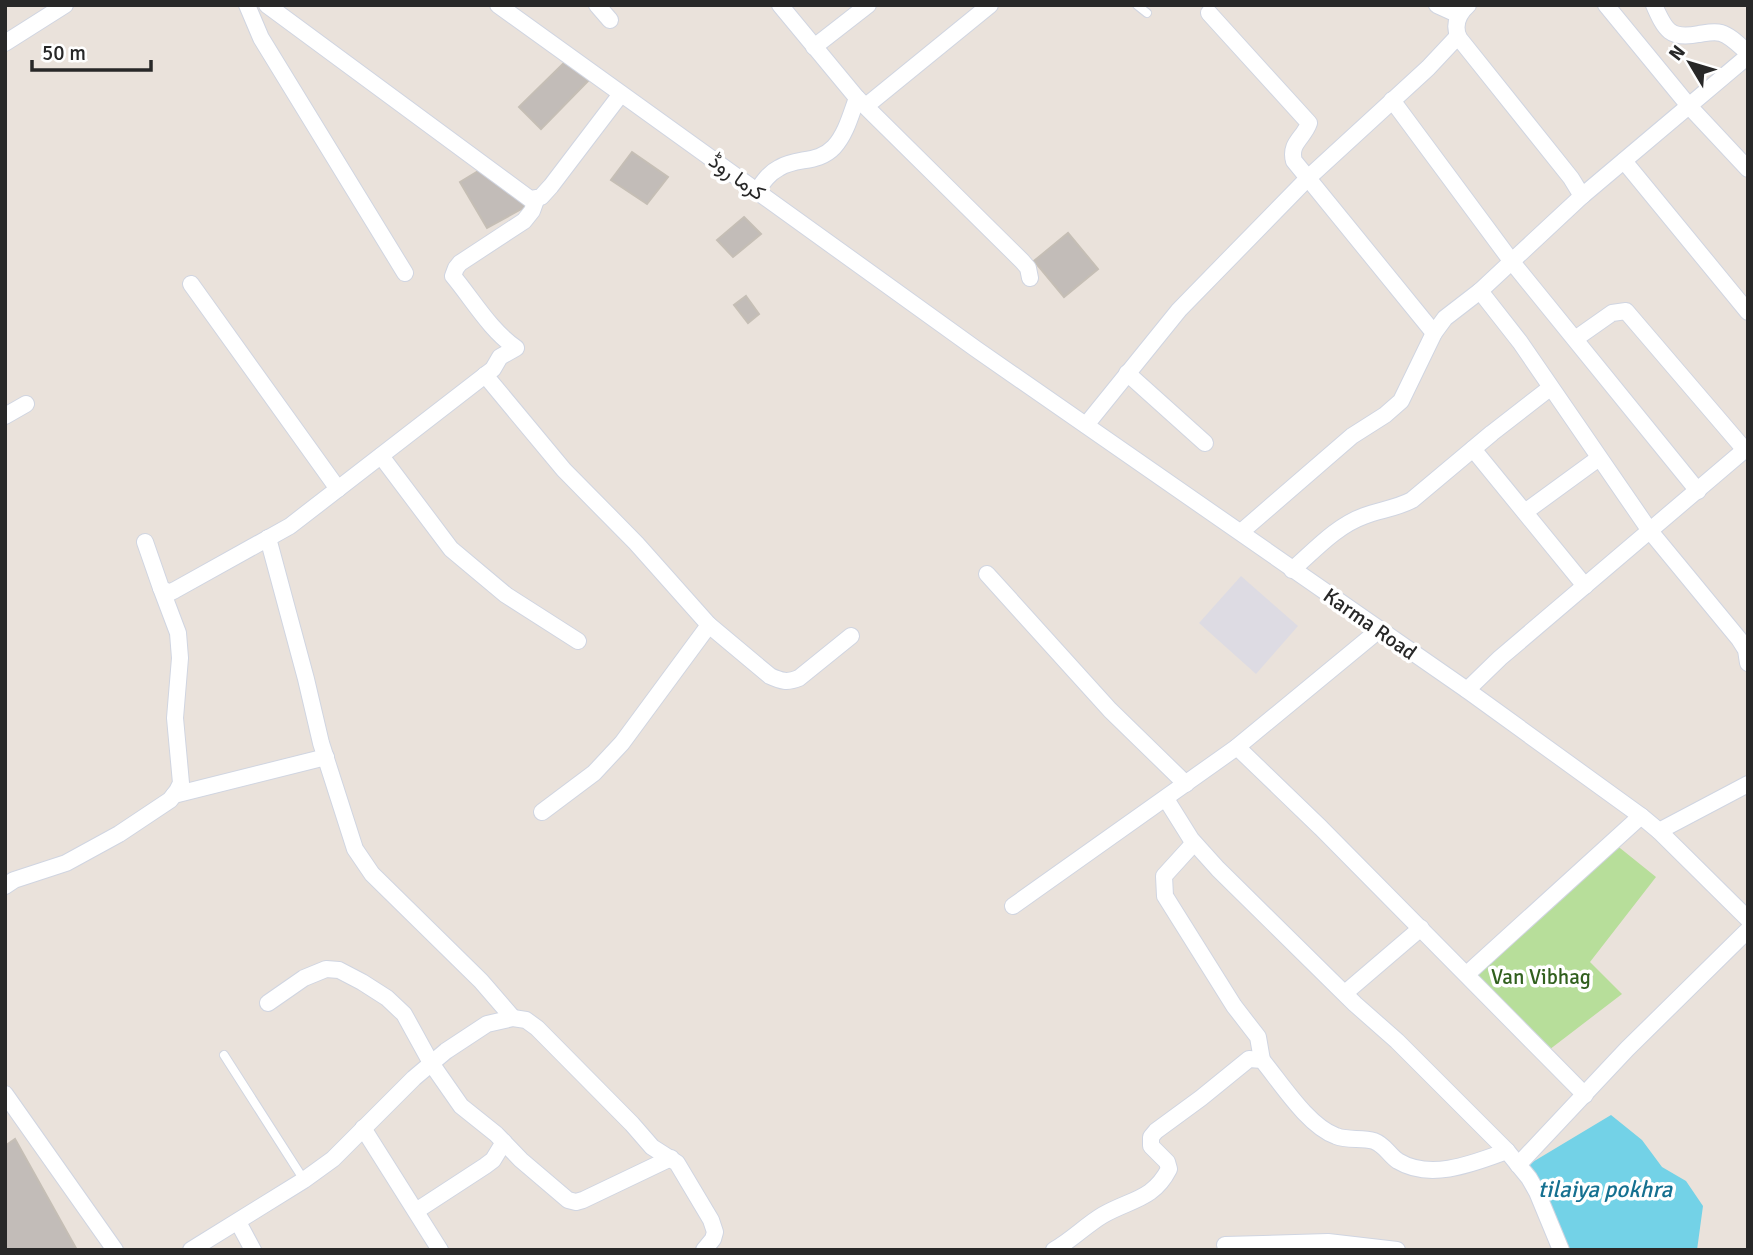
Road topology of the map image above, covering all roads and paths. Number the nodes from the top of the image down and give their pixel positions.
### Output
1 (65, 5) edge
2 (247, 5) edge
3 (267, 5) edge
4 (498, 5) edge
5 (597, 5) edge
6 (780, 5) edge
7 (868, 5) edge
8 (990, 5) edge
9 (1137, 5) edge
10 (1437, 5) edge
11 (1606, 5) edge
12 (1654, 5) edge
13 (1464, 10) edge
14 (1147, 13) dead end
15 (1209, 13) dead end
16 (610, 20) dead end
17 (1458, 36) junction
18 (5, 43) edge
19 (814, 47) junction
20 (1748, 54) edge
21 (621, 94) junction
22 (1392, 100) junction
23 (861, 102) junction
24 (1689, 106) junction
25 (1624, 161) junction
26 (1748, 169) edge
27 (1308, 178) junction
28 (757, 191) junction
29 (1582, 196) junction
30 (536, 200) junction
31 (1512, 262) junction
32 (405, 273) dead end
33 (1030, 278) dead end
34 (191, 284) dead end
35 (1480, 291) junction
36 (1748, 312) edge
37 (1434, 333) junction
38 (1575, 339) junction
39 (976, 349) joint
40 (1127, 373) junction
41 (485, 375) junction
42 (1550, 388) junction
43 (26, 404) dead end
44 (5, 416) edge
45 (1086, 425) junction
46 (1205, 443) dead end
47 (1746, 448) edge
48 (1473, 449) junction
49 (381, 456) junction
50 (1599, 458) junction
51 (338, 489) junction
52 (1698, 491) junction
53 (1525, 512) junction
54 (1241, 531) junction
55 (1650, 531) junction
56 (268, 538) junction
57 (145, 542) dead end
58 (1292, 570) junction
59 (987, 574) dead end
60 (1586, 586) junction
61 (161, 588) junction
62 (709, 625) junction
63 (1379, 630) junction
64 (850, 636) dead end
65 (578, 641) dead end
66 (1748, 663) edge
67 (1467, 690) junction
68 (1237, 747) junction
69 (326, 757) junction
70 (1185, 784) junction
71 (1748, 784) edge
72 (174, 795) junction
73 (1166, 799) junction
74 (542, 812) dead end
75 (1641, 816) junction
76 (1659, 831) junction
77 (1195, 843) junction
78 (5, 886) edge
79 (1013, 906) dead end
80 (1748, 919) edge
81 (1421, 928) junction
82 (1748, 930) edge
83 (1467, 974) junction
84 (1345, 993) junction
85 (268, 1003) dead end
86 (513, 1018) junction
87 (224, 1055) dead end
88 (1262, 1060) junction
89 (431, 1063) junction
90 (1585, 1095) junction
91 (6, 1096) edge
92 (363, 1128) junction
93 (504, 1142) junction
94 (1507, 1151) junction
95 (671, 1158) junction
96 (1518, 1164) junction
97 (304, 1180) junction
98 (416, 1212) junction
99 (238, 1222) junction
100 (1225, 1245) dead end
101 (115, 1250) edge
102 (191, 1250) edge
103 (253, 1250) edge
104 (440, 1250) edge
105 (704, 1250) edge
106 (1054, 1250) edge
107 (1397, 1250) edge
108 (1561, 1250) edge

1 - 18 street
2 - 32 street
3 - 30 street
4 - 21 street, کرما روڈ
5 - 16 street
6 - 19 street
7 - 19 street
8 - 23 street
9 - 14 lane
10 - 13 street
11 - 24 street
12 - 20 street
13 - 17 street
15 - 27 street
17 - 22 street
17 - 29 street
19 - 23 street
20 - 24 street
21 - 28 street, کرما روڈ
21 - 30 street
22 - 27 street
22 - 31 street
23 - 28 street
23 - 33 street
24 - 25 street
24 - 26 street
25 - 29 street
25 - 36 street
27 - 37 street
27 - 40 street
28 - 39 street, کرما روڈ
29 - 31 street
30 - 41 street
31 - 35 street
31 - 38 street
34 - 51 street
35 - 37 street
35 - 42 street
37 - 54 street
38 - 47 street
38 - 52 street
39 - 45 street, Karma Road
40 - 45 street
40 - 46 street
41 - 49 street
41 - 62 street
42 - 48 street
42 - 50 street
43 - 44 street
45 - 54 street, Karma Road
47 - 52 street
48 - 53 street
48 - 58 street
49 - 51 street
49 - 65 street
50 - 53 street
50 - 55 street
51 - 56 street
52 - 55 street
53 - 60 street
54 - 58 street, Karma Road
55 - 60 street
55 - 66 street
56 - 61 street
56 - 69 street
57 - 61 street
58 - 63 street, Karma Road
59 - 70 street
60 - 67 street
61 - 72 street
62 - 64 street
62 - 74 street
63 - 67 street, Karma Road
63 - 68 street
67 - 75 street, Karma Road
68 - 70 street
68 - 81 street
69 - 72 street
69 - 86 street
70 - 73 street
71 - 76 street
72 - 78 street
73 - 77 street
73 - 79 street
75 - 76 street, Karma Road
75 - 83 street
76 - 80 street, Karma Road
77 - 84 street
77 - 88 street
81 - 83 street
81 - 84 street
82 - 90 street
83 - 90 street
84 - 94 street
85 - 89 street
86 - 89 street
86 - 95 street
87 - 97 lane
88 - 94 street
88 - 106 street
89 - 92 street
89 - 93 street
90 - 96 street
91 - 101 street
92 - 97 street
92 - 98 street
93 - 95 street
93 - 98 street
94 - 96 street
95 - 105 street
96 - 108 street
97 - 99 street
98 - 104 street
99 - 102 street
99 - 103 street
100 - 107 street

